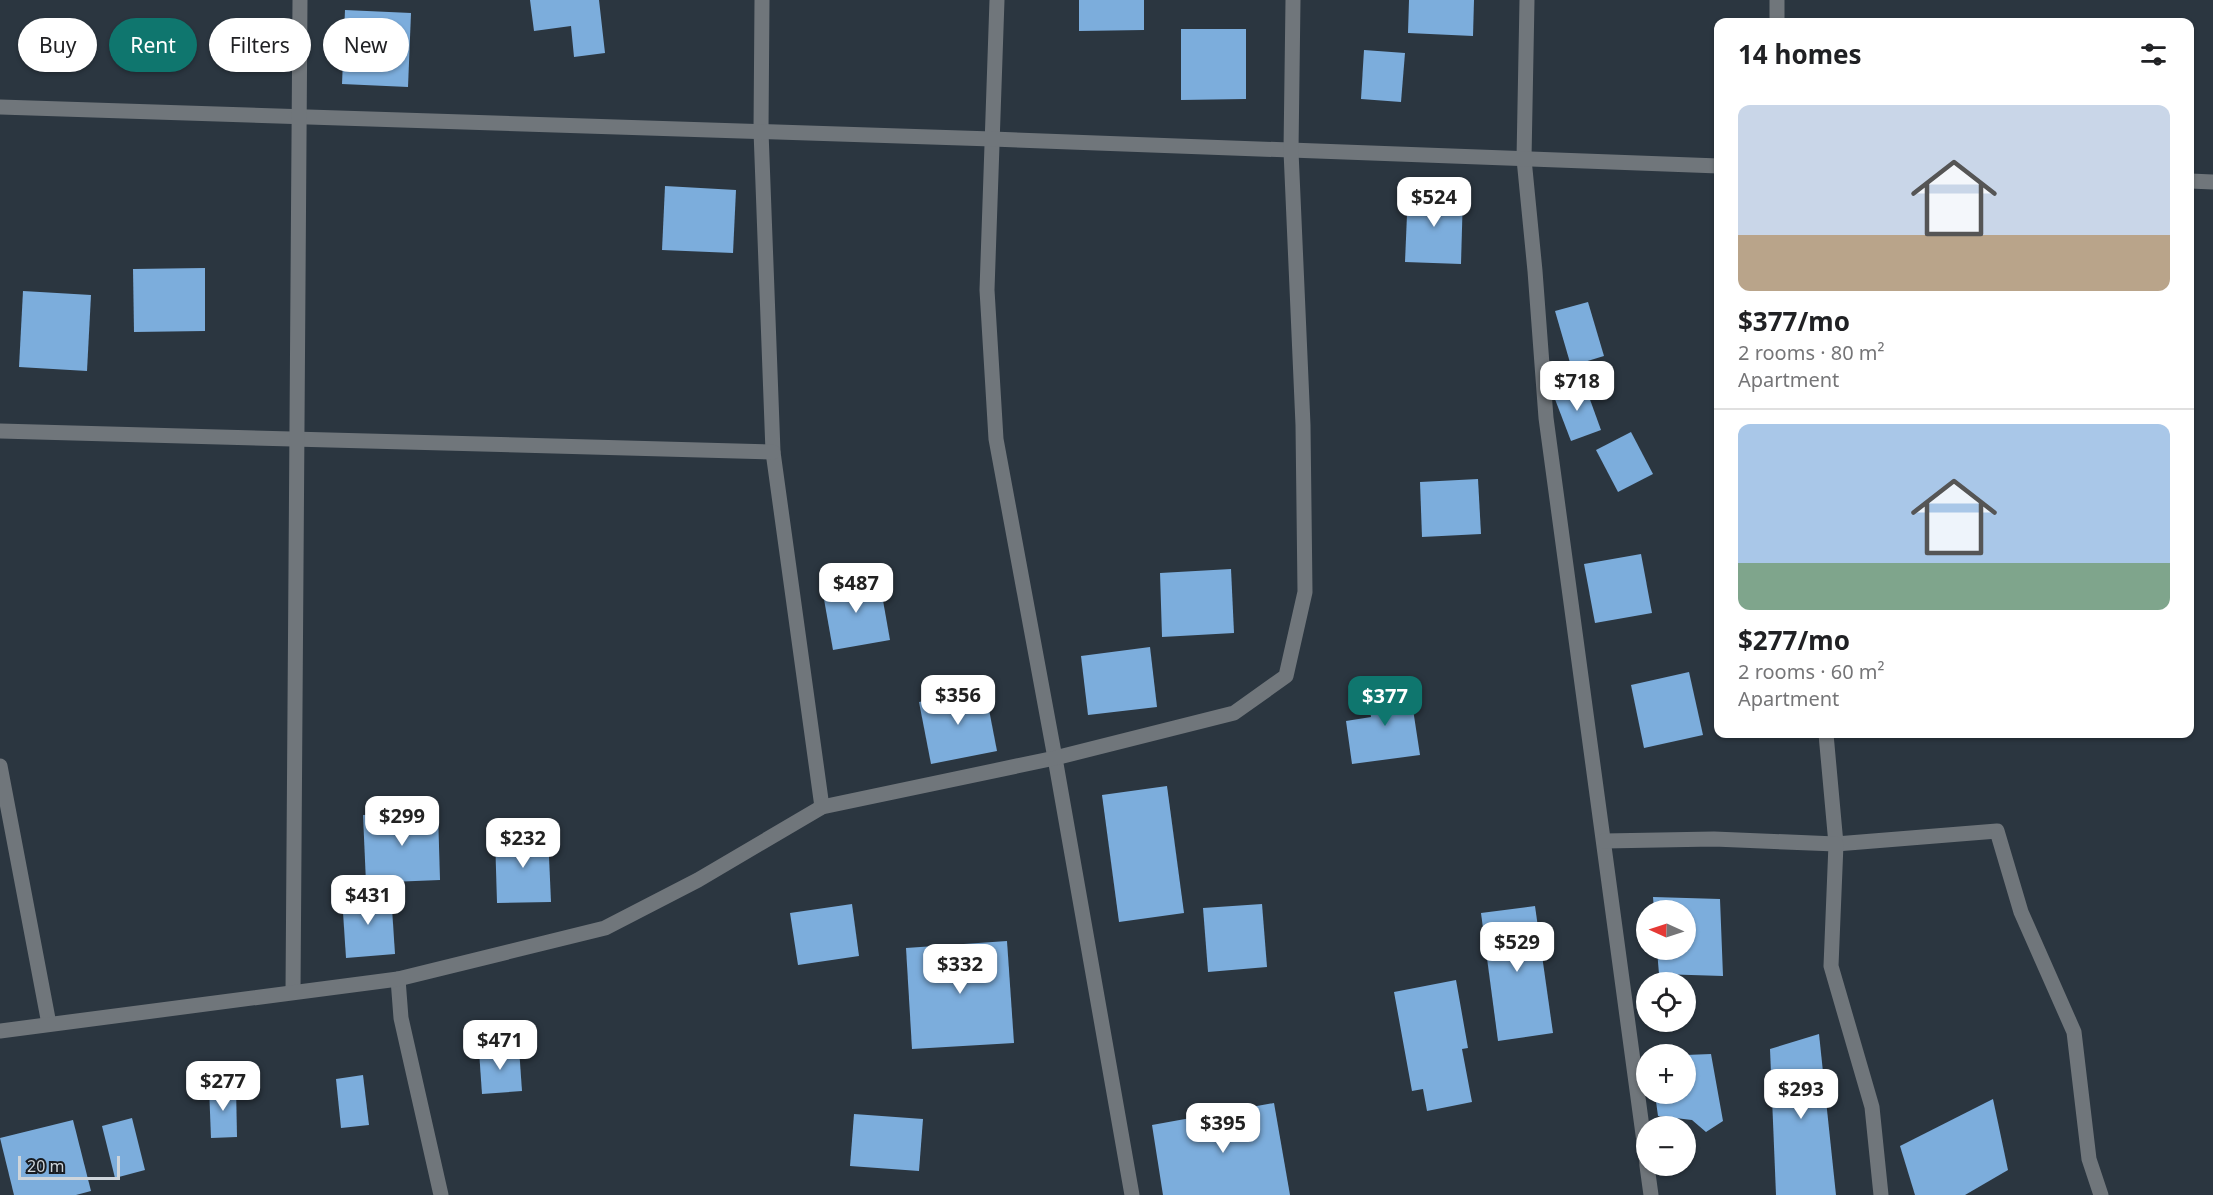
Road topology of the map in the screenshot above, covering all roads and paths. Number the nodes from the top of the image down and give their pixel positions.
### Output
1 (300, 0) edge
2 (762, 0) edge
3 (997, 0) edge
4 (1293, 0) edge
5 (1527, 0) edge
6 (1778, 0) edge
7 (1777, 18) edge
8 (0, 107) edge
9 (299, 117) junction
10 (761, 131) junction
11 (992, 139) junction
12 (1292, 150) junction
13 (1524, 159) junction
14 (1714, 166) edge
15 (2194, 181) edge
16 (2213, 182) edge
17 (0, 431) edge
18 (297, 439) junction
19 (773, 452) junction
20 (1826, 738) edge
21 (1055, 758) junction
22 (0, 766) edge
23 (822, 807) junction
24 (1604, 841) junction
25 (1836, 844) junction
26 (398, 979) junction
27 (293, 992) junction
28 (50, 1024) junction
29 (0, 1030) edge
30 (1640, 1116) edge
31 (1648, 1176) edge
32 (2096, 1178) junction
33 (441, 1195) edge
34 (1132, 1195) edge
35 (1651, 1195) edge
36 (1881, 1195) edge
37 (2101, 1195) edge
38 (2113, 1195) edge

1 - 9 street
2 - 10 street
3 - 11 street
4 - 12 street
5 - 13 street
6 - 7 street
8 - 9 street
9 - 10 street
9 - 18 street
10 - 11 street
10 - 19 street
11 - 12 street
11 - 21 street
12 - 13 street
12 - 21 street
13 - 14 street
13 - 24 street
15 - 16 street
17 - 18 street
18 - 19 street
18 - 27 street
19 - 23 street
20 - 25 street
21 - 23 street
21 - 34 street
22 - 28 street
23 - 26 street
24 - 25 street
24 - 30 street
25 - 32 street
25 - 36 street
26 - 27 street
26 - 33 street
27 - 28 street
28 - 29 street
31 - 35 street
32 - 37 street
32 - 38 street

